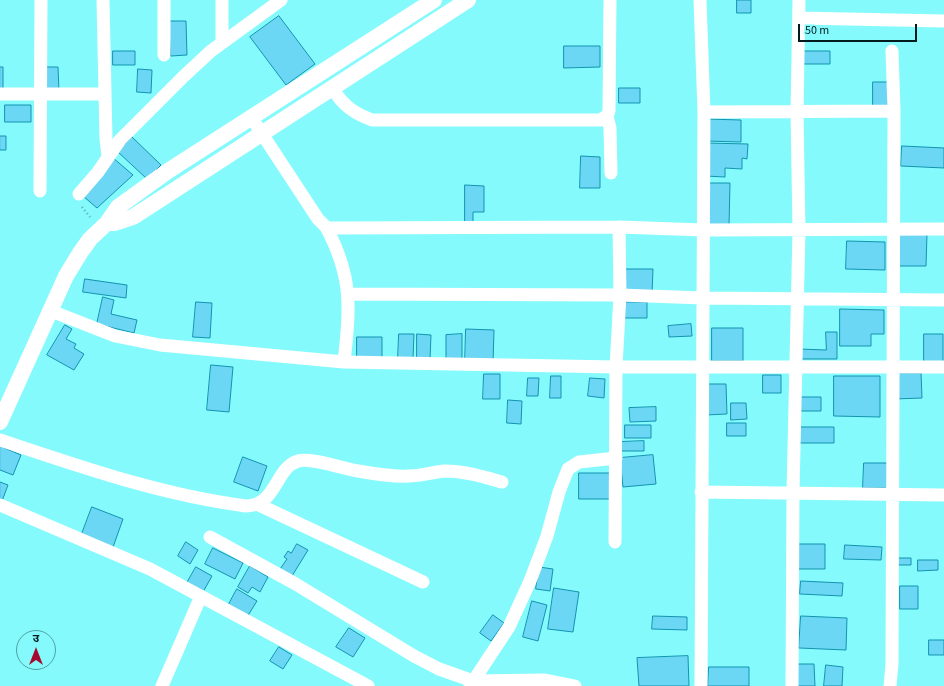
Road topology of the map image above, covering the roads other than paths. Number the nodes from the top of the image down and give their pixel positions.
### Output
1 (41, 0) edge
2 (103, 0) edge
3 (164, 0) edge
4 (222, 0) edge
5 (281, 0) edge
6 (434, 0) edge
7 (468, 0) edge
8 (610, 0) edge
9 (700, 0) edge
10 (799, 0) edge
11 (799, 18) junction
12 (944, 21) edge
13 (222, 42) junction
14 (892, 51) dead end
15 (164, 55) dead end
16 (332, 88) junction
17 (0, 94) edge
18 (40, 94) junction
19 (104, 94) junction
20 (894, 111) junction
21 (704, 112) junction
22 (797, 112) junction
23 (607, 116) junction
24 (251, 117) junction
25 (263, 133) junction
26 (108, 156) junction
27 (612, 173) dead end
28 (40, 192) dead end
29 (79, 194) road end
30 (104, 226) junction
31 (326, 227) junction
32 (619, 227) junction
33 (892, 228) junction
34 (944, 229) edge
35 (703, 230) junction
36 (798, 230) junction
37 (348, 294) junction
38 (620, 295) junction
39 (703, 298) junction
40 (797, 299) junction
41 (893, 299) junction
42 (944, 300) edge
43 (51, 311) junction
44 (344, 362) junction
45 (892, 366) junction
46 (616, 367) junction
47 (796, 367) junction
48 (944, 367) edge
49 (703, 368) junction
50 (0, 422) edge
51 (0, 440) edge
52 (616, 458) junction
53 (502, 482) dead end
54 (701, 492) junction
55 (793, 492) junction
56 (891, 493) junction
57 (944, 495) edge
58 (258, 504) junction
59 (0, 505) edge
60 (210, 537) dead end
61 (615, 542) dead end
62 (423, 582) dead end
63 (201, 596) junction
64 (471, 683) edge
65 (516, 684) edge
66 (162, 686) edge
67 (368, 686) edge
68 (575, 686) edge
69 (701, 686) edge
70 (792, 686) edge
71 (890, 686) edge

1 - 18 street
2 - 19 street
3 - 15 street
4 - 13 street
5 - 13 street
6 - 24 street
7 - 16 street
8 - 23 street
9 - 21 street
10 - 11 street
11 - 12 street
11 - 22 street
13 - 26 street
14 - 20 street
16 - 23 street
16 - 25 street
17 - 18 street
18 - 19 street
18 - 28 street
19 - 26 street
20 - 22 street
20 - 33 street
21 - 22 street
21 - 35 street
22 - 36 street
23 - 27 street
24 - 25 street
24 - 30 street
25 - 30 street
25 - 31 street
26 - 29 street
30 - 43 street
31 - 32 street
31 - 37 street
32 - 35 street
32 - 38 street
33 - 34 street
33 - 36 street
33 - 41 street
35 - 36 street
35 - 39 street
36 - 40 street
37 - 38 street
37 - 44 street
38 - 39 street
38 - 46 street
39 - 40 street
39 - 49 street
40 - 41 street
40 - 47 street
41 - 42 street
41 - 45 street
43 - 44 street
43 - 50 street
44 - 46 street
45 - 47 street
45 - 48 street
45 - 56 street
46 - 49 street
46 - 52 street
47 - 49 street
47 - 55 street
49 - 54 street
51 - 58 street
52 - 61 street
52 - 64 street
53 - 58 street
54 - 55 street
54 - 69 street
55 - 56 street
55 - 70 street
56 - 57 street
56 - 71 street
58 - 62 street
59 - 63 street
60 - 64 street
63 - 66 street
63 - 67 street
64 - 65 street
65 - 68 street

